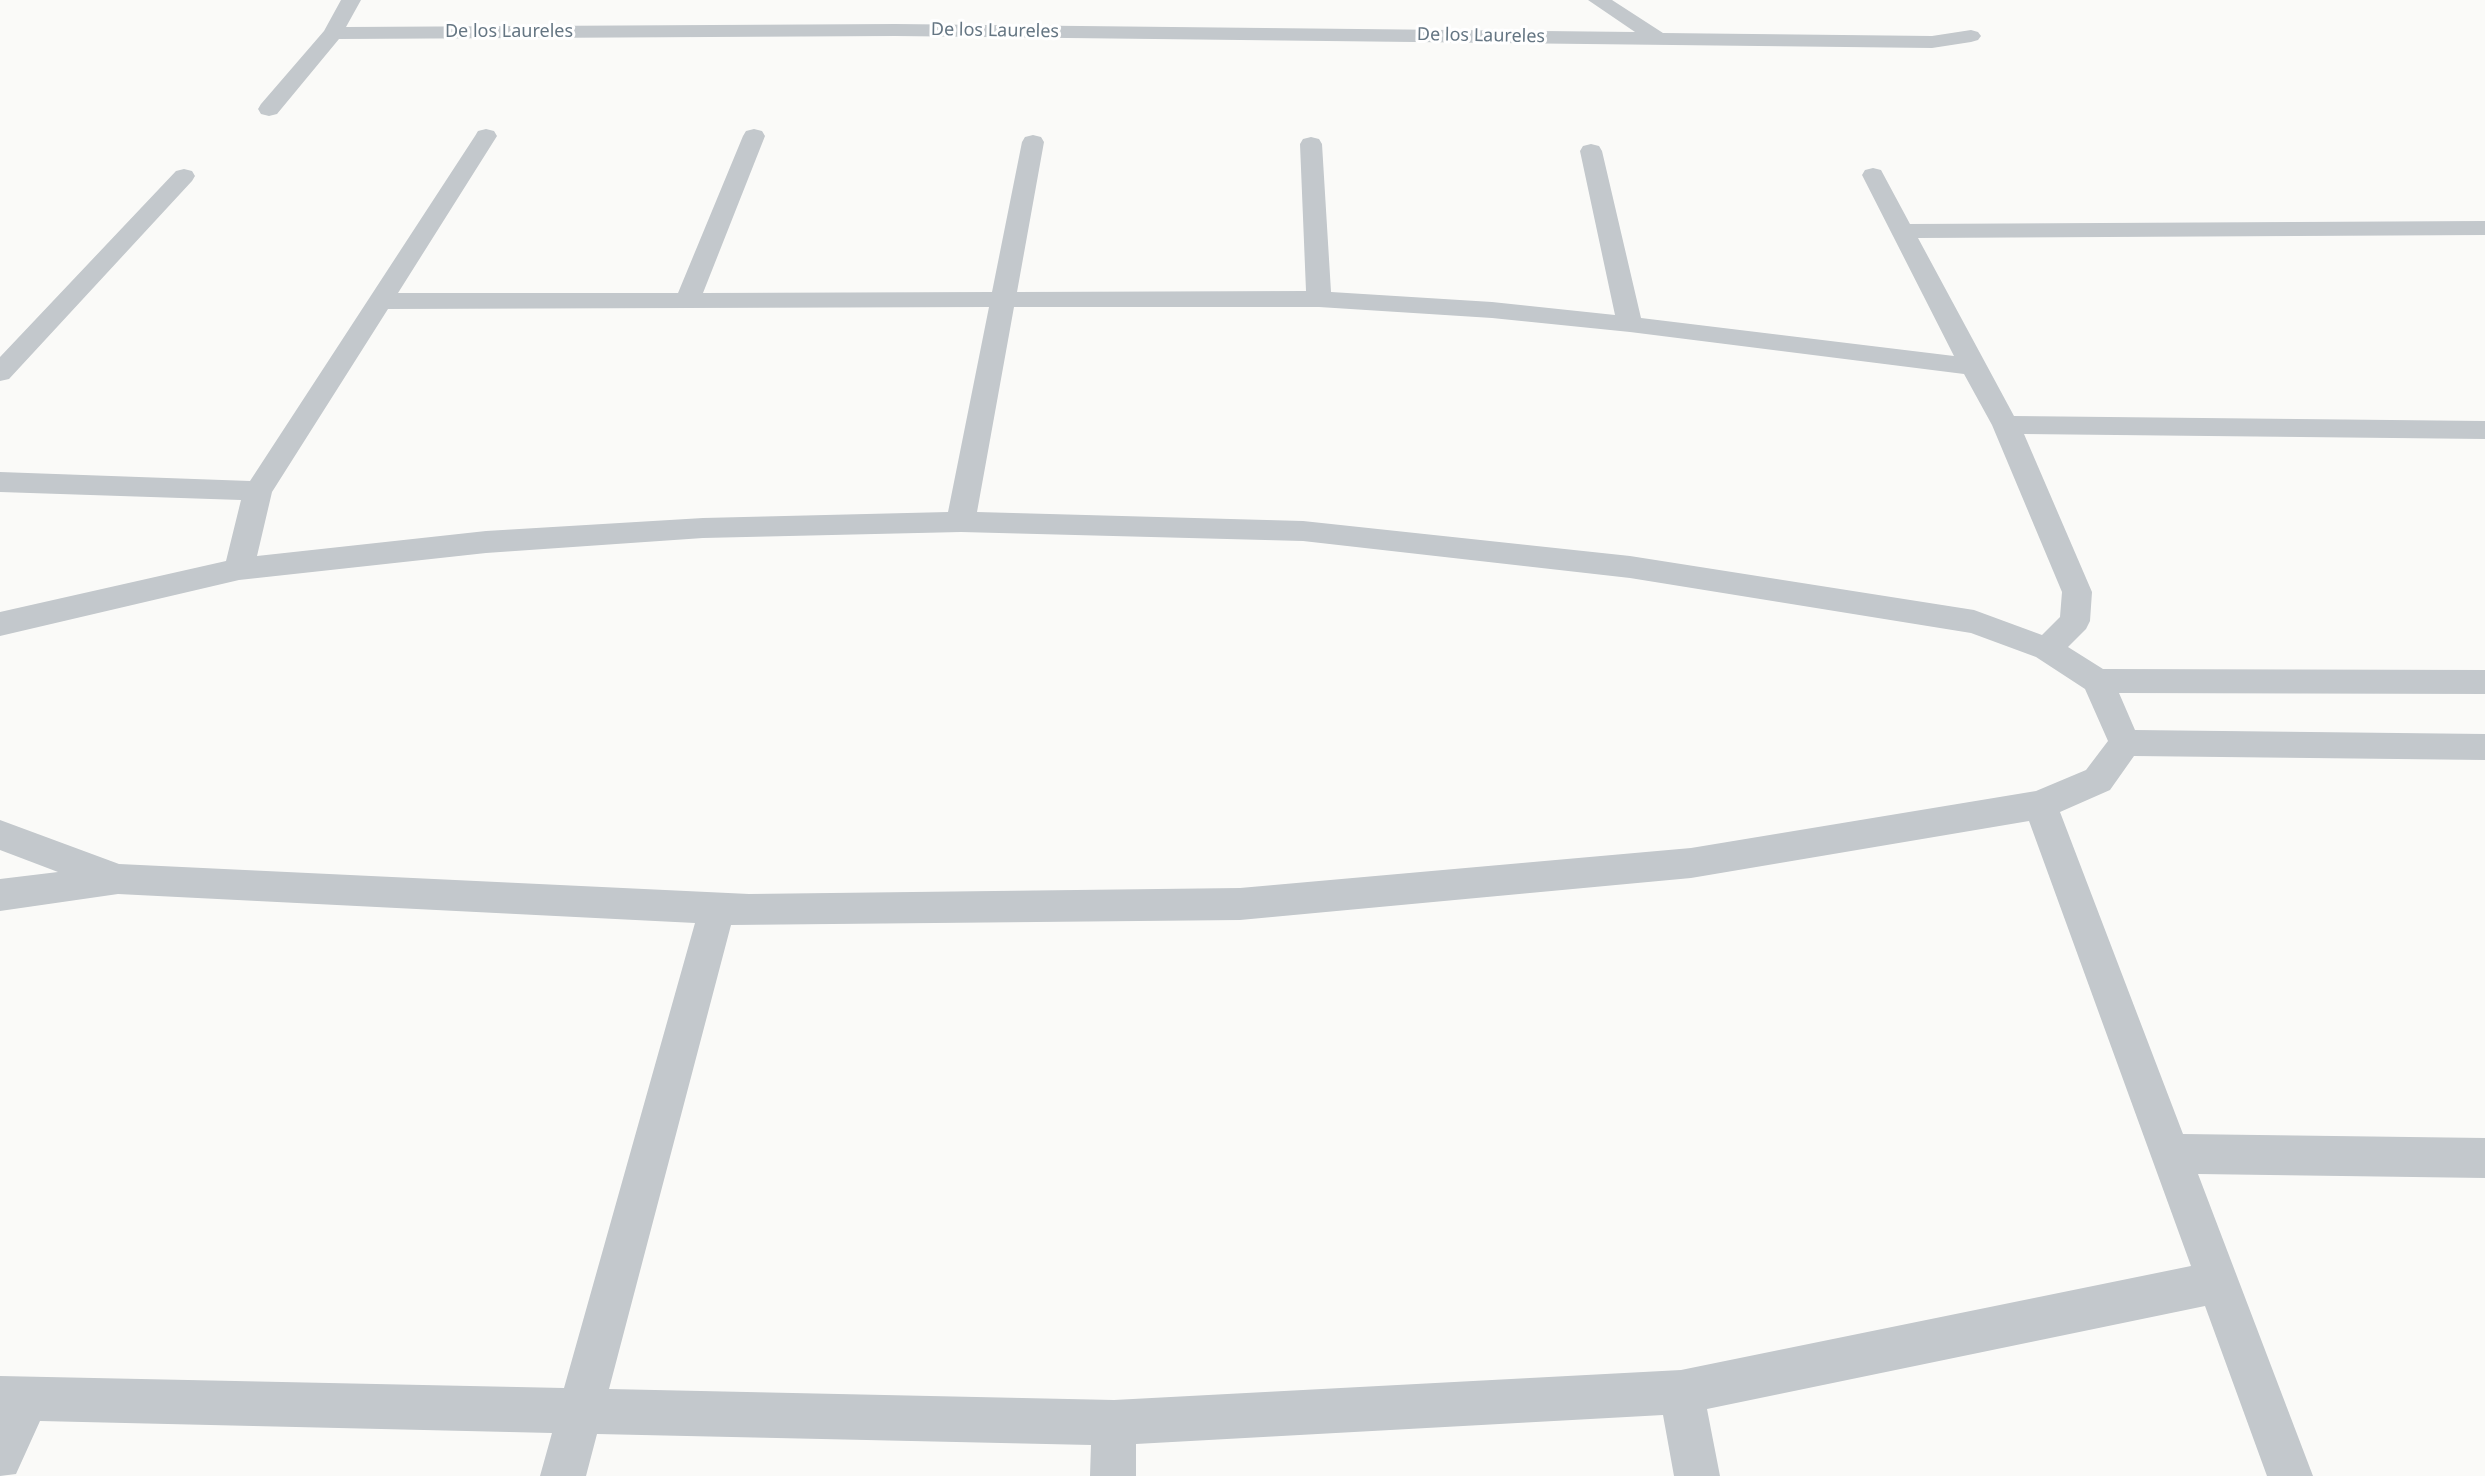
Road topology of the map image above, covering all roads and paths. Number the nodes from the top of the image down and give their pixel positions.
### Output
1 (351, 0) edge
2 (1598, 0) edge
3 (333, 33) junction
4 (1971, 36) dead end
5 (1657, 38) junction
6 (269, 109) dead end
7 (486, 136) dead end
8 (754, 136) dead end
9 (1033, 142) dead end
10 (1311, 144) dead end
11 (1591, 151) dead end
12 (1873, 175) dead end
13 (184, 176) dead end
14 (2485, 228) edge
15 (1902, 231) junction
16 (1318, 299) junction
17 (1004, 300) junction
18 (380, 301) junction
19 (687, 301) junction
20 (1630, 324) junction
21 (1973, 366) junction
22 (0, 373) edge
23 (2006, 425) junction
24 (2485, 430) edge
25 (0, 482) edge
26 (258, 491) junction
27 (962, 522) junction
28 (239, 569) junction
29 (0, 624) edge
30 (2047, 649) junction
31 (2097, 681) junction
32 (2485, 682) edge
33 (2125, 743) junction
34 (2485, 747) edge
35 (2040, 805) junction
36 (0, 836) edge
37 (118, 879) junction
38 (0, 895) edge
39 (717, 908) junction
40 (2171, 1154) junction
41 (2485, 1158) edge
42 (2218, 1282) junction
43 (1681, 1392) junction
44 (14, 1398) edge
45 (580, 1412) junction
46 (1114, 1423) junction
47 (0, 1458) edge
48 (563, 1476) edge
49 (1113, 1476) edge
50 (1697, 1476) edge
51 (2290, 1476) edge

1 - 3 street
2 - 5 street
3 - 5 street, De los Laureles
3 - 6 street
4 - 5 street, De los Laureles
7 - 18 street
8 - 19 street
9 - 17 street
10 - 16 street
11 - 20 street
12 - 15 street
13 - 22 street
14 - 15 street
15 - 21 street
16 - 17 street
16 - 20 street
17 - 19 street
17 - 27 street
18 - 19 street
18 - 26 street
20 - 21 street
21 - 23 street
23 - 24 street
23 - 30 street
25 - 26 street
26 - 28 street
27 - 28 street
27 - 30 street
28 - 29 street
30 - 31 street
31 - 32 street
31 - 33 street
33 - 34 street
33 - 35 street
35 - 39 street
35 - 40 street
36 - 37 street
37 - 38 street
37 - 39 street
39 - 45 street
40 - 41 street
40 - 42 street
42 - 43 street
42 - 51 street
43 - 46 street
43 - 50 street
44 - 45 street
44 - 47 street
45 - 46 street
45 - 48 street
46 - 49 street

